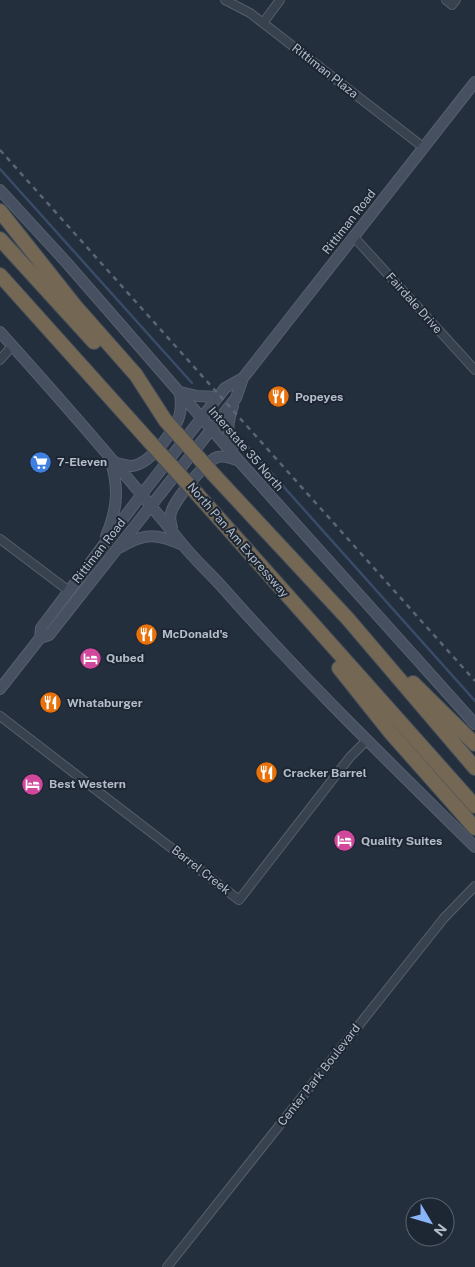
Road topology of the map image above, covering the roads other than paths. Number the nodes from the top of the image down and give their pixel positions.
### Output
1 (225, 0) edge
2 (280, 0) edge
3 (263, 23) junction
4 (474, 86) edge
5 (423, 147) junction
6 (0, 190) edge
7 (0, 211) edge
8 (353, 236) junction
9 (0, 239) edge
10 (0, 275) edge
11 (0, 332) edge
12 (12, 346) junction
13 (0, 360) edge
14 (475, 370) edge
15 (243, 378) junction
16 (180, 392) junction
17 (218, 397) junction
18 (236, 398) junction
19 (202, 418) junction
20 (165, 420) junction
21 (211, 429) junction
22 (112, 458) junction
23 (240, 462) junction
24 (142, 494) junction
25 (151, 505) junction
26 (173, 530) junction
27 (0, 539) edge
28 (183, 545) junction
29 (100, 550) junction
30 (114, 551) junction
31 (69, 591) junction
32 (305, 617) junction
33 (348, 620) junction
34 (40, 638) junction
35 (0, 689) edge
36 (0, 716) edge
37 (475, 724) edge
38 (367, 740) junction
39 (475, 744) edge
40 (475, 768) edge
41 (475, 806) edge
42 (475, 828) edge
43 (475, 847) edge
44 (475, 886) edge
45 (167, 1267) edge

1 - 3 street, Rittiman Plaza
2 - 3 street
3 - 5 street, Rittiman Plaza
4 - 5 main road, Rittiman Road
5 - 8 main road, Rittiman Road
6 - 16 main road, Interstate 35 North
7 - 20 highway
8 - 14 street, Fairdale Drive
8 - 15 main road, Rittiman Road
9 - 20 highway, North Pan Am Expressway
10 - 32 highway, North Pan Am Expressway, bridge
11 - 12 main road
12 - 13 street
12 - 22 main road
15 - 17 main road, Rittiman Road
15 - 18 main road, Rittiman Road
16 - 17 main road
16 - 19 main road, Interstate 35 North
16 - 22 main road
17 - 19 main road, Rittiman Road
18 - 21 main road, Rittiman Road
18 - 23 main road
19 - 21 main road, Interstate 35 North
19 - 24 main road, Rittiman Road
20 - 33 highway, North Pan Am Expressway, bridge
21 - 23 main road, Interstate 35 North
21 - 25 main road, Rittiman Road
22 - 24 main road
22 - 29 main road
23 - 26 main road
23 - 37 main road, Interstate 35 North
24 - 25 main road
24 - 29 main road, Rittiman Road
25 - 26 main road
25 - 30 main road, Rittiman Road
26 - 28 main road
27 - 31 street
28 - 30 main road
28 - 38 main road
29 - 31 main road, Rittiman Road
30 - 34 main road, Rittiman Road
31 - 34 main road, Rittiman Road
32 - 41 highway, North Pan Am Expressway
32 - 42 highway
33 - 39 highway
33 - 40 highway, North Pan Am Expressway
34 - 35 main road, Rittiman Road
36 - 38 street, Barrel Creek
38 - 43 main road
44 - 45 street, Center Park Boulevard

